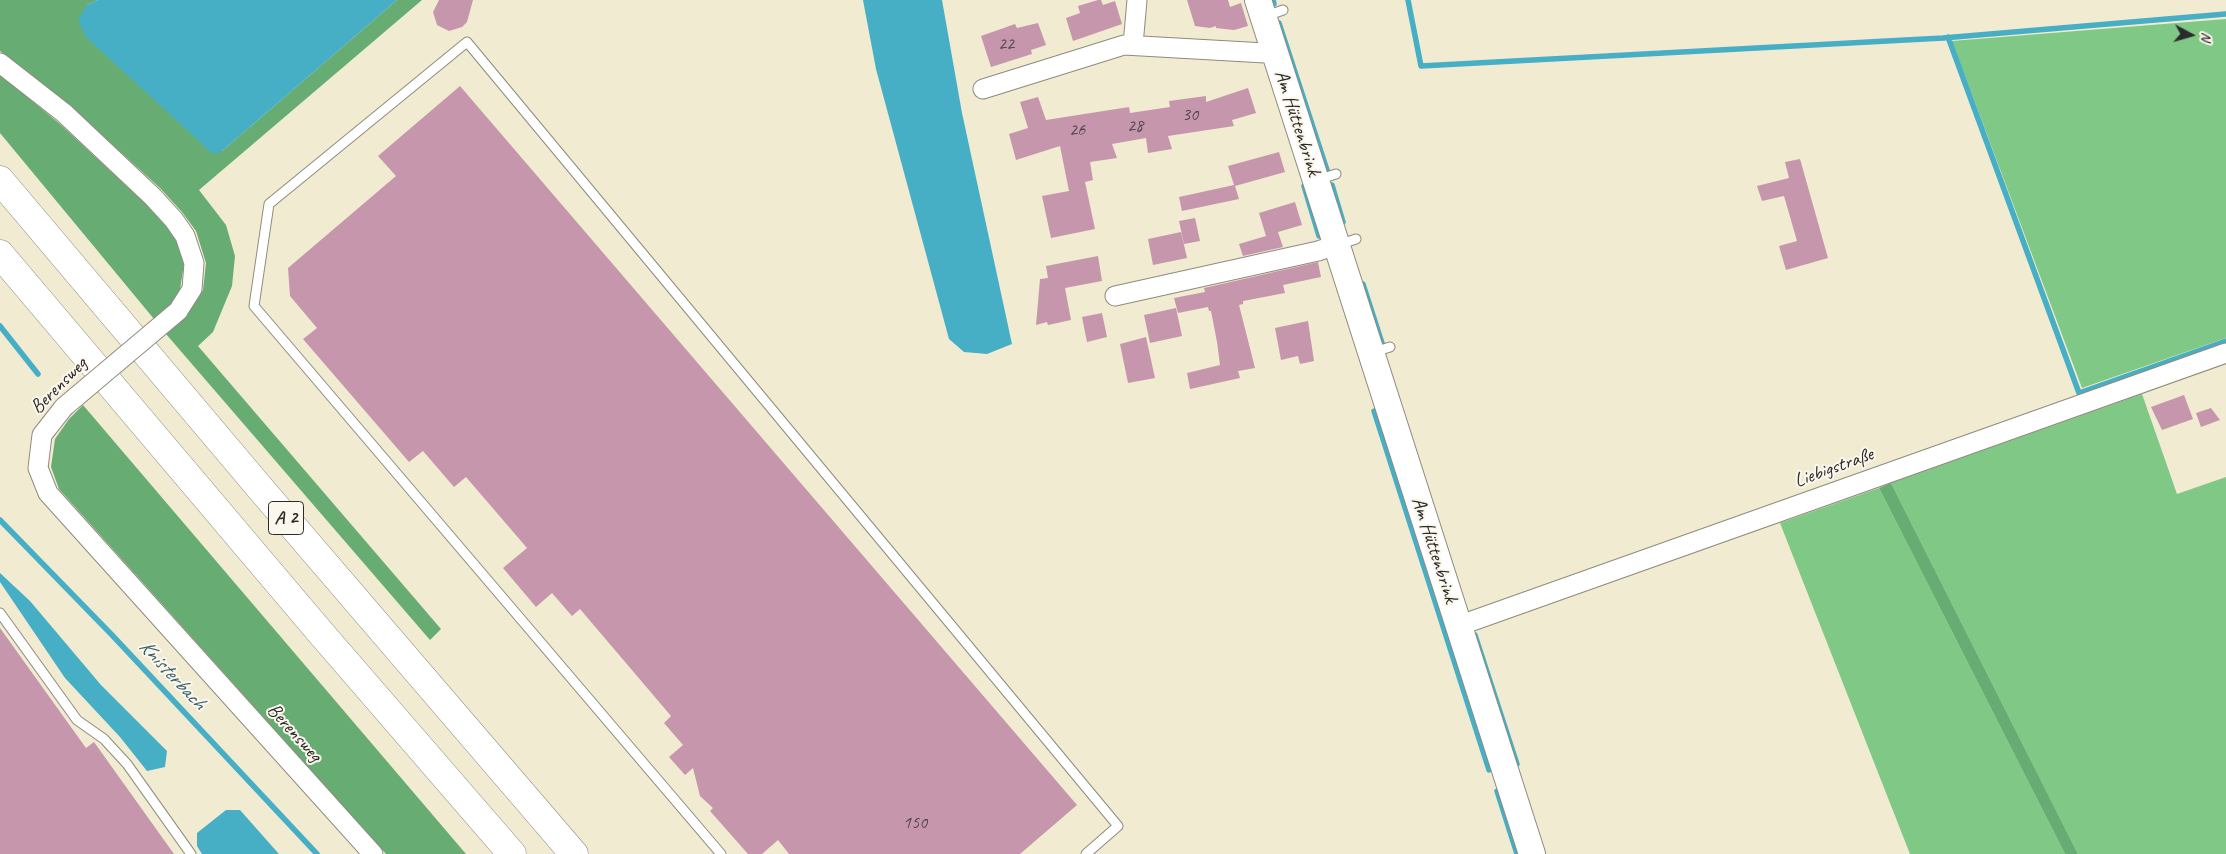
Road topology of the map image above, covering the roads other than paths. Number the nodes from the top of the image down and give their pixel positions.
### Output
1 (1137, 0) edge
2 (1268, 9) edge
3 (1133, 45) junction
4 (1274, 50) junction
5 (0, 63) edge
6 (983, 89) dead end
7 (0, 180) edge
8 (1346, 242) junction
9 (0, 254) edge
10 (1115, 296) dead end
11 (2226, 353) edge
12 (0, 613) edge
13 (1458, 626) junction
14 (191, 854) edge
15 (373, 854) edge
16 (512, 854) edge
17 (574, 854) edge
18 (721, 854) edge
19 (1086, 854) edge
20 (1532, 854) edge

1 - 3 street
2 - 4 street, Am Hüttenbrink
3 - 4 street
3 - 6 street
4 - 8 street, Am Hüttenbrink
5 - 15 street, Berensweg, bridge
7 - 17 highway, A 2
8 - 10 street
8 - 13 street, Am Hüttenbrink
9 - 16 highway, A 2
11 - 13 street, Liebigstraße
12 - 14 lane
13 - 20 street, Am Hüttenbrink
18 - 19 lane

